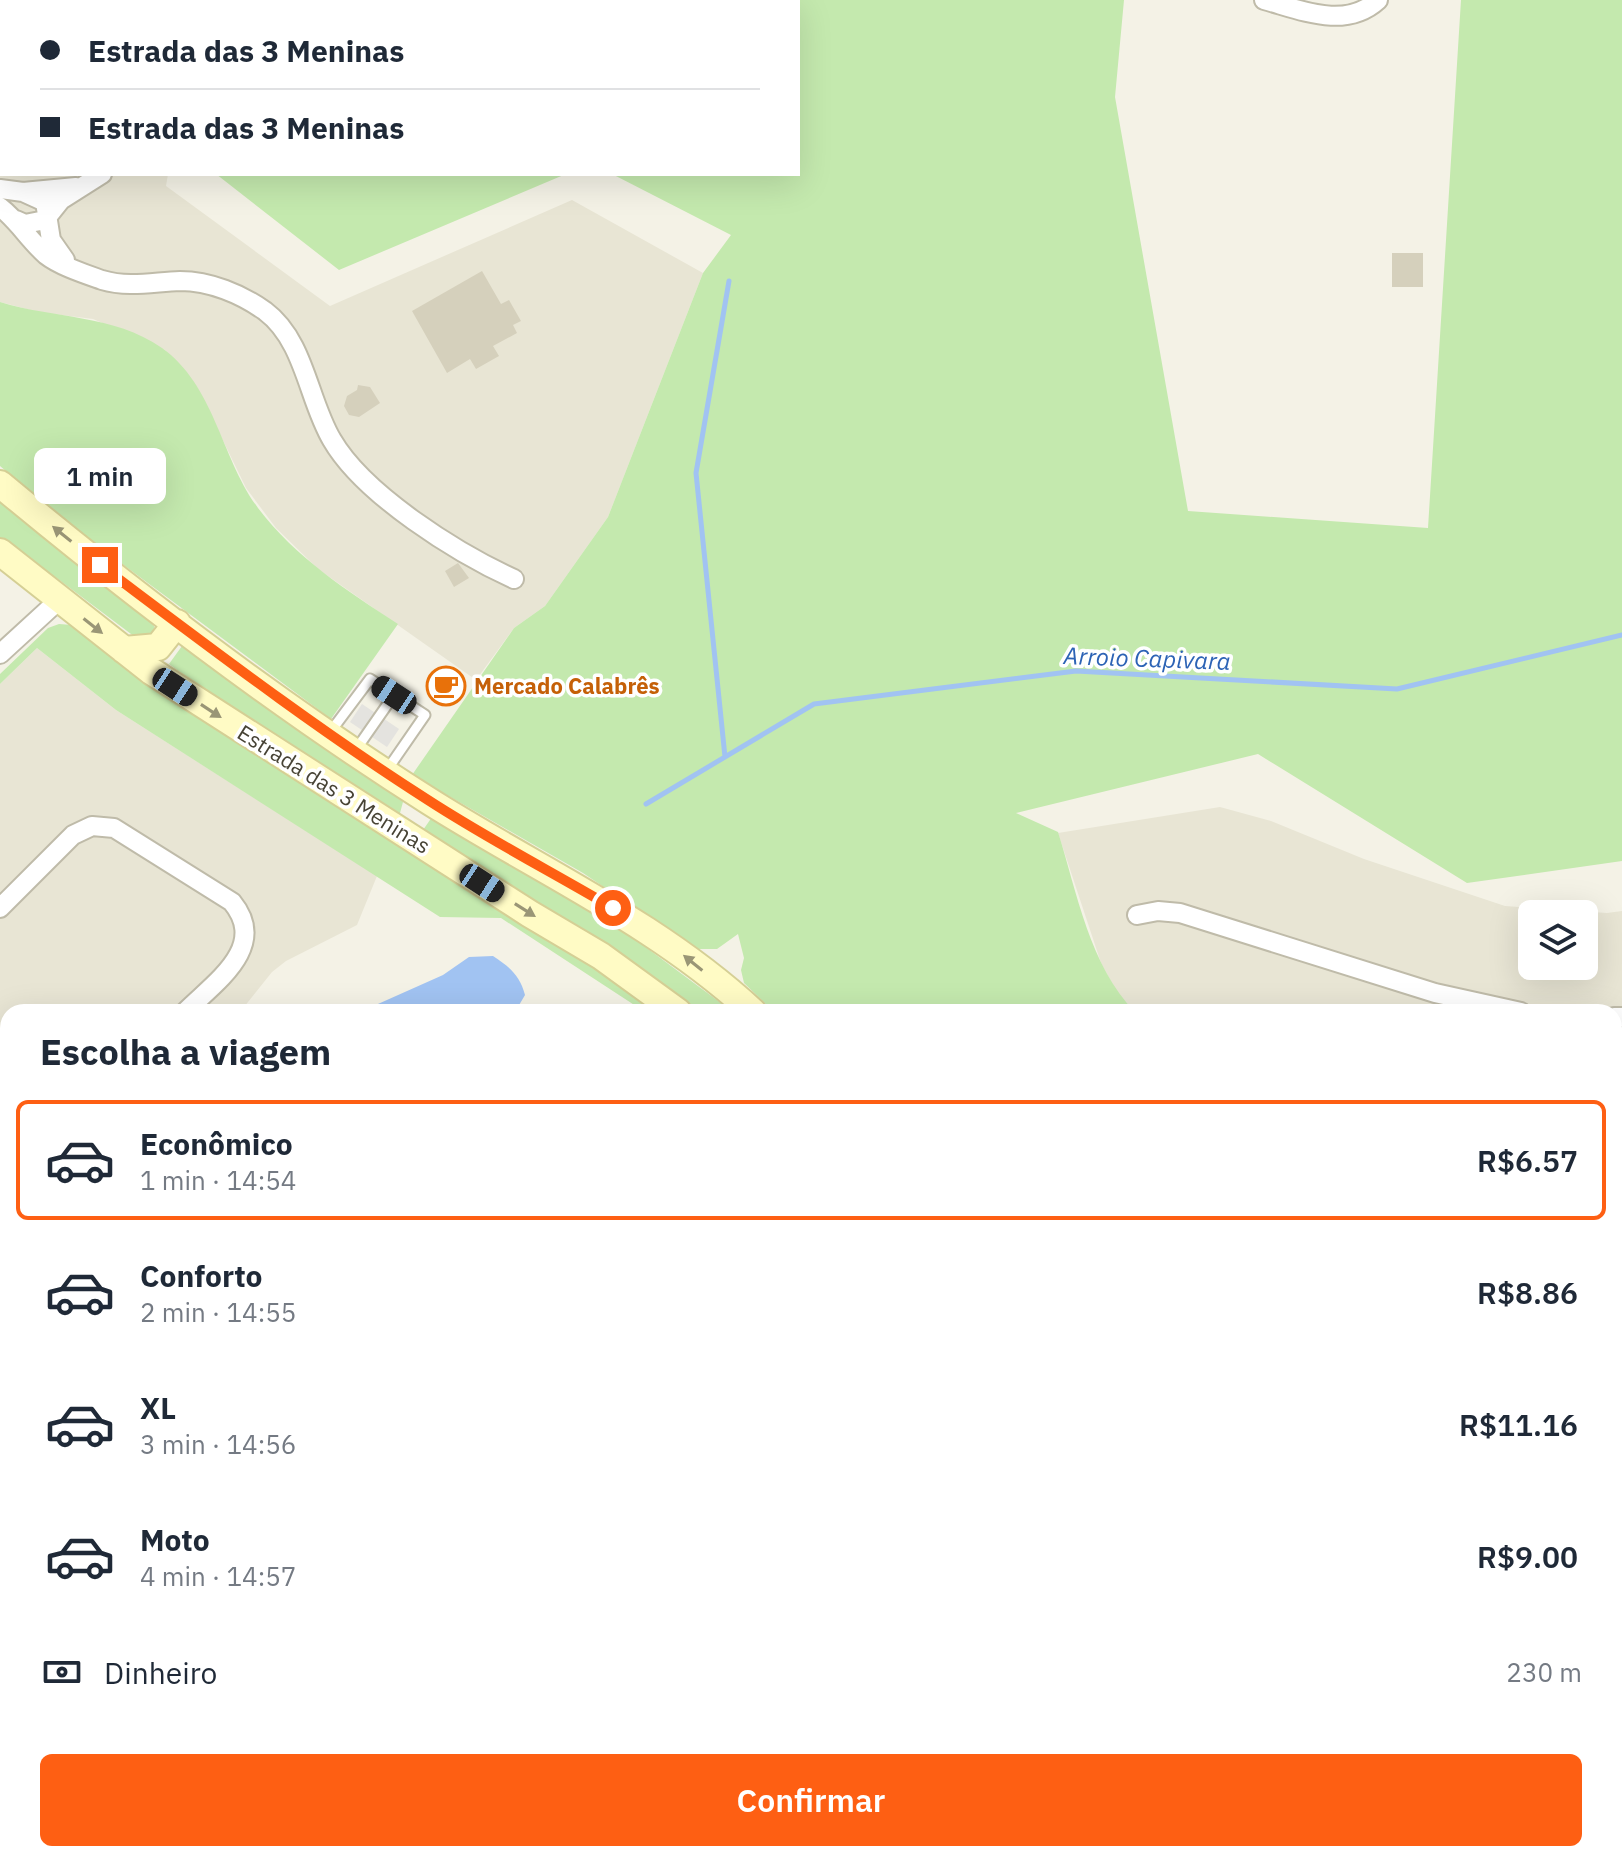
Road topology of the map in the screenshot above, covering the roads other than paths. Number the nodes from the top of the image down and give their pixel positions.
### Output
1 (1264, 0) edge
2 (1378, 0) edge
3 (98, 176) edge
4 (78, 186) junction
5 (0, 189) edge
6 (23, 192) junction
7 (0, 207) edge
8 (49, 213) junction
9 (16, 220) junction
10 (70, 265) junction
11 (0, 484) edge
12 (1, 555) edge
13 (514, 579) dead end
14 (60, 599) junction
15 (177, 623) junction
16 (124, 650) junction
17 (0, 654) edge
18 (394, 695) junction
19 (329, 734) junction
20 (355, 751) junction
21 (386, 772) junction
22 (430, 802) junction
23 (410, 837) junction
24 (0, 908) edge
25 (1137, 915) dead end
26 (193, 1004) edge
27 (667, 1004) edge
28 (743, 1004) edge
29 (1485, 1004) edge

1 - 2 street
3 - 4 street
4 - 6 street
4 - 8 street
5 - 6 street
6 - 8 street
7 - 9 street
8 - 9 street
8 - 10 street
9 - 10 street
10 - 13 street
15 -> 11 main road, Estrada das 3 Meninas
12 - 14 main road, Estrada das 3 Meninas
14 -> 16 main road, Estrada das 3 Meninas
14 - 17 street
15 - 16 main road
15 - 19 main road, Estrada das 3 Meninas
16 -> 23 main road, Estrada das 3 Meninas
18 - 19 lane
18 - 20 lane
18 - 21 lane
19 - 20 main road, Estrada das 3 Meninas
20 - 21 main road, Estrada das 3 Meninas
21 - 22 main road, Estrada das 3 Meninas
22 - 23 main road
28 -> 22 main road, Estrada das 3 Meninas
23 -> 27 main road, Estrada das 3 Meninas
24 - 26 street
25 - 29 street

